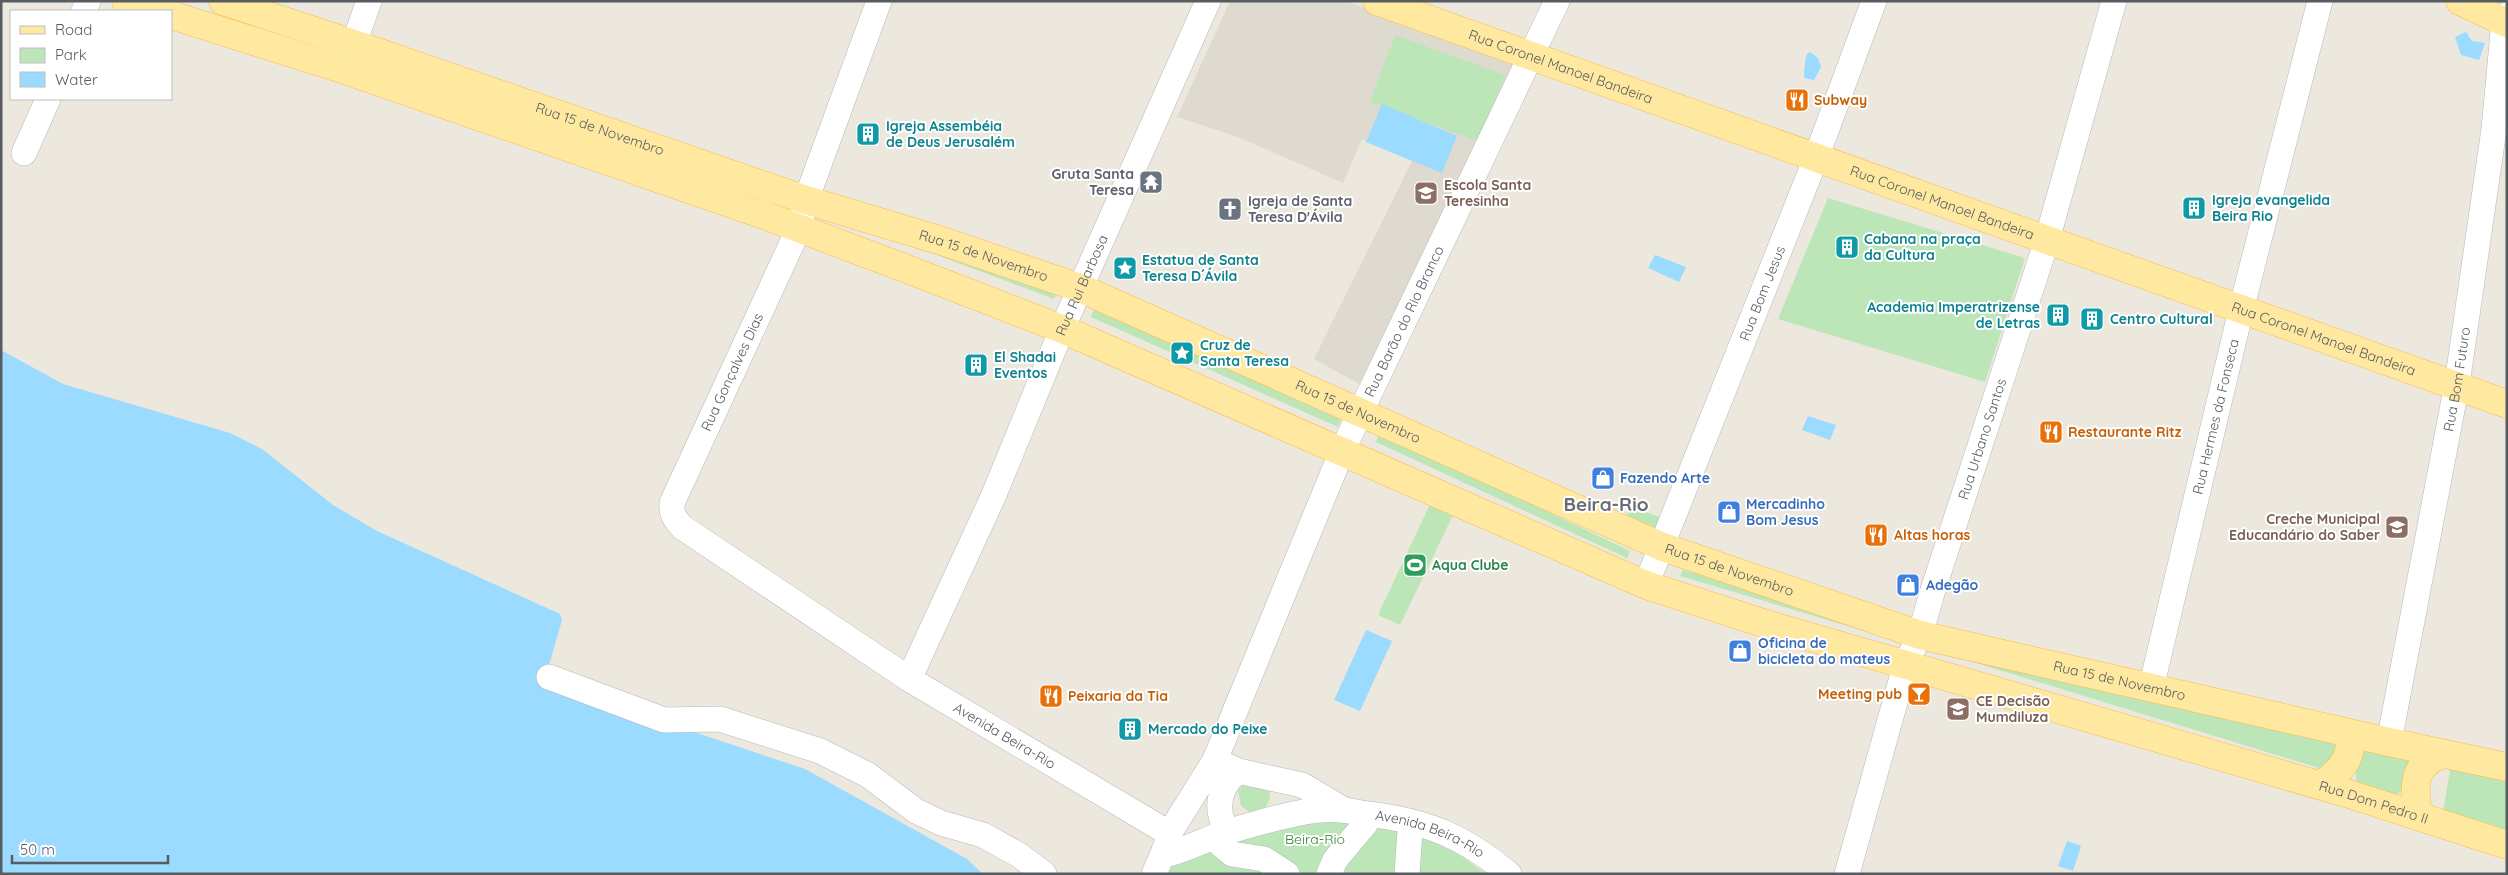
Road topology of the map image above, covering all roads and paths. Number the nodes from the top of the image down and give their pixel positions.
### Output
1 (126, 1) edge
2 (224, 1) edge
3 (369, 1) edge
4 (879, 1) edge
5 (1208, 1) edge
6 (1377, 1) edge
7 (1557, 1) edge
8 (1874, 1) edge
9 (2114, 1) edge
10 (2320, 1) edge
11 (2460, 1) edge
12 (155, 10) edge
13 (172, 16) edge
14 (2506, 20) edge
15 (354, 44) junction
16 (1531, 55) junction
17 (345, 70) junction
18 (48, 100) edge
19 (24, 154) dead end
20 (1816, 158) junction
21 (806, 200) junction
22 (799, 228) junction
23 (2047, 240) junction
24 (1080, 288) junction
25 (2241, 310) junction
26 (1062, 329) junction
27 (2457, 384) junction
28 (2507, 404) edge
29 (1361, 413) junction
30 (1342, 451) junction
31 (674, 517) joint
32 (1663, 546) junction
33 (1646, 584) junction
34 (1920, 635) junction
35 (1906, 664) junction
36 (549, 677) dead end
37 (910, 679) junction
38 (2151, 688) junction
39 (2348, 733) junction
40 (2389, 742) junction
41 (2444, 754) junction
42 (1215, 760) junction
43 (2242, 762) joint
44 (2507, 767) edge
45 (1238, 771) junction
46 (1282, 780) junction
47 (2320, 786) junction
48 (1344, 810) junction
49 (1288, 816) junction
50 (2418, 816) junction
51 (1366, 824) junction
52 (1410, 831) junction
53 (1224, 838) junction
54 (2507, 846) edge
55 (1166, 856) edge
56 (1484, 873) edge
57 (1044, 874) edge
58 (1287, 874) edge
59 (1329, 874) edge
60 (1407, 874) edge
61 (1509, 874) edge
62 (1847, 874) edge

1 - 12 main road
2 - 15 main road, Rua 15 de Novembro
3 - 15 street
4 - 21 street
5 - 24 street, Rua Rui Barbosa
6 - 16 main road, Rua Coronel Manoel Bandeira
7 - 16 street, Rua Barão do Rio Branco
8 - 20 street, Rua Bom Jesus
9 - 23 street, Rua Urbano Santos
10 - 25 street, Rua Hermes da Fonseca
11 - 14 main road
13 - 17 main road, Rua 15 de Novembro
14 - 27 street, Rua Bom Futuro
15 - 17 street
15 - 21 main road, Rua 15 de Novembro
16 - 20 main road, Rua Coronel Manoel Bandeira
16 - 29 street, Rua Barão do Rio Branco
17 - 22 main road, Rua 15 de Novembro
18 - 19 street
20 - 23 main road, Rua Coronel Manoel Bandeira
20 - 32 street, Rua Bom Jesus
21 - 22 street, Rua Gonçalves Dias
21 - 24 main road, Rua 15 de Novembro
22 - 26 main road, Rua 15 de Novembro
22 - 31 street, Rua Gonçalves Dias
23 - 25 main road, Rua Coronel Manoel Bandeira
23 - 34 street, Rua Urbano Santos
24 - 26 street, Rua Rui Barbosa
24 - 29 main road, Rua 15 de Novembro
25 - 27 main road, Rua Coronel Manoel Bandeira
25 - 38 street, Rua Hermes da Fonseca
26 - 30 main road, Rua 15 de Novembro
26 - 37 street, Rua Rui Barbosa
27 - 28 main road, Rua Coronel Manoel Bandeira
27 - 40 street, Rua Bom Futuro
29 - 30 street, Rua Barão do Rio Branco
29 - 32 main road, Rua 15 de Novembro
30 - 33 main road, Rua 15 de Novembro
30 - 42 street, Rua Barão do Rio Branco
31 - 37 street, Avenida Beira-Rio
32 - 33 street, Rua Bom Jesus
32 - 34 main road, Rua 15 de Novembro
33 - 35 main road, Rua 15 de Novembro
34 - 35 street, Rua Urbano Santos
34 - 38 main road, Rua 15 de Novembro
35 - 43 main road, Rua 15 de Novembro
35 - 62 street, Rua Urbano Santos
36 - 57 street
37 - 55 street, Avenida Beira-Rio
38 - 39 main road, Rua 15 de Novembro
39 - 40 main road, Rua 15 de Novembro
39 - 47 main road
40 - 41 main road, Rua 15 de Novembro
41 - 44 main road, Rua 15 de Novembro
41 - 50 main road
42 - 45 street, Avenida Beira-Rio
42 - 55 street, Rua Barão do Rio Branco
43 - 47 main road, Rua Dom Pedro II
45 - 46 street, Avenida Beira-Rio
45 - 53 street
46 - 48 street, Avenida Beira-Rio
46 - 49 street
47 - 50 main road, Rua Dom Pedro II
48 - 49 street, Avenida Beira-Rio
48 - 61 street, Avenida Beira-Rio
49 - 53 street, Avenida Beira-Rio
50 - 54 main road, Rua Dom Pedro II
51 - 52 street
51 - 53 street
51 - 59 street
52 - 56 street
52 - 60 street
53 - 55 street, Avenida Beira-Rio
53 - 58 street

